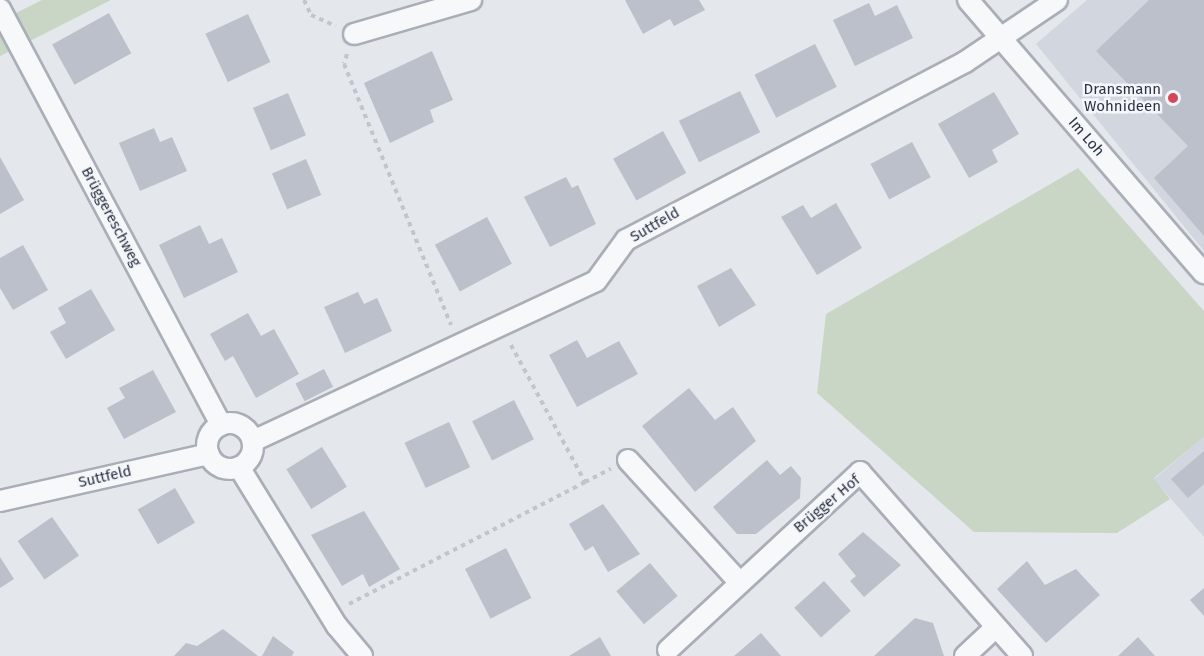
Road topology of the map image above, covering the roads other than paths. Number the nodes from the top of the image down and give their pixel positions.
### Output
1 (471, 0) edge
2 (968, 0) edge
3 (1057, 0) edge
4 (0, 9) edge
5 (354, 34) road end
6 (1000, 40) junction
7 (1204, 273) edge
8 (221, 425) junction
9 (253, 441) junction
10 (209, 454) junction
11 (628, 460) road end
12 (240, 467) junction
13 (0, 501) edge
14 (738, 581) junction
15 (995, 628) junction
16 (668, 650) dead end
17 (362, 656) edge
18 (965, 656) edge
19 (1022, 656) edge

1 - 5 street
2 - 6 street, Im Loh
3 - 6 street, Suttfeld
4 - 8 street, Brüggereschweg
6 - 7 street, Im Loh
6 - 9 street, Suttfeld
8 - 9 street
8 - 10 street
9 - 12 street
10 - 12 street
10 - 13 street, Suttfeld
11 - 14 street
12 - 17 street
14 - 15 street, Brügger Hof
14 - 16 street, Brügger Hof
15 - 18 street
15 - 19 street, Brügger Hof

